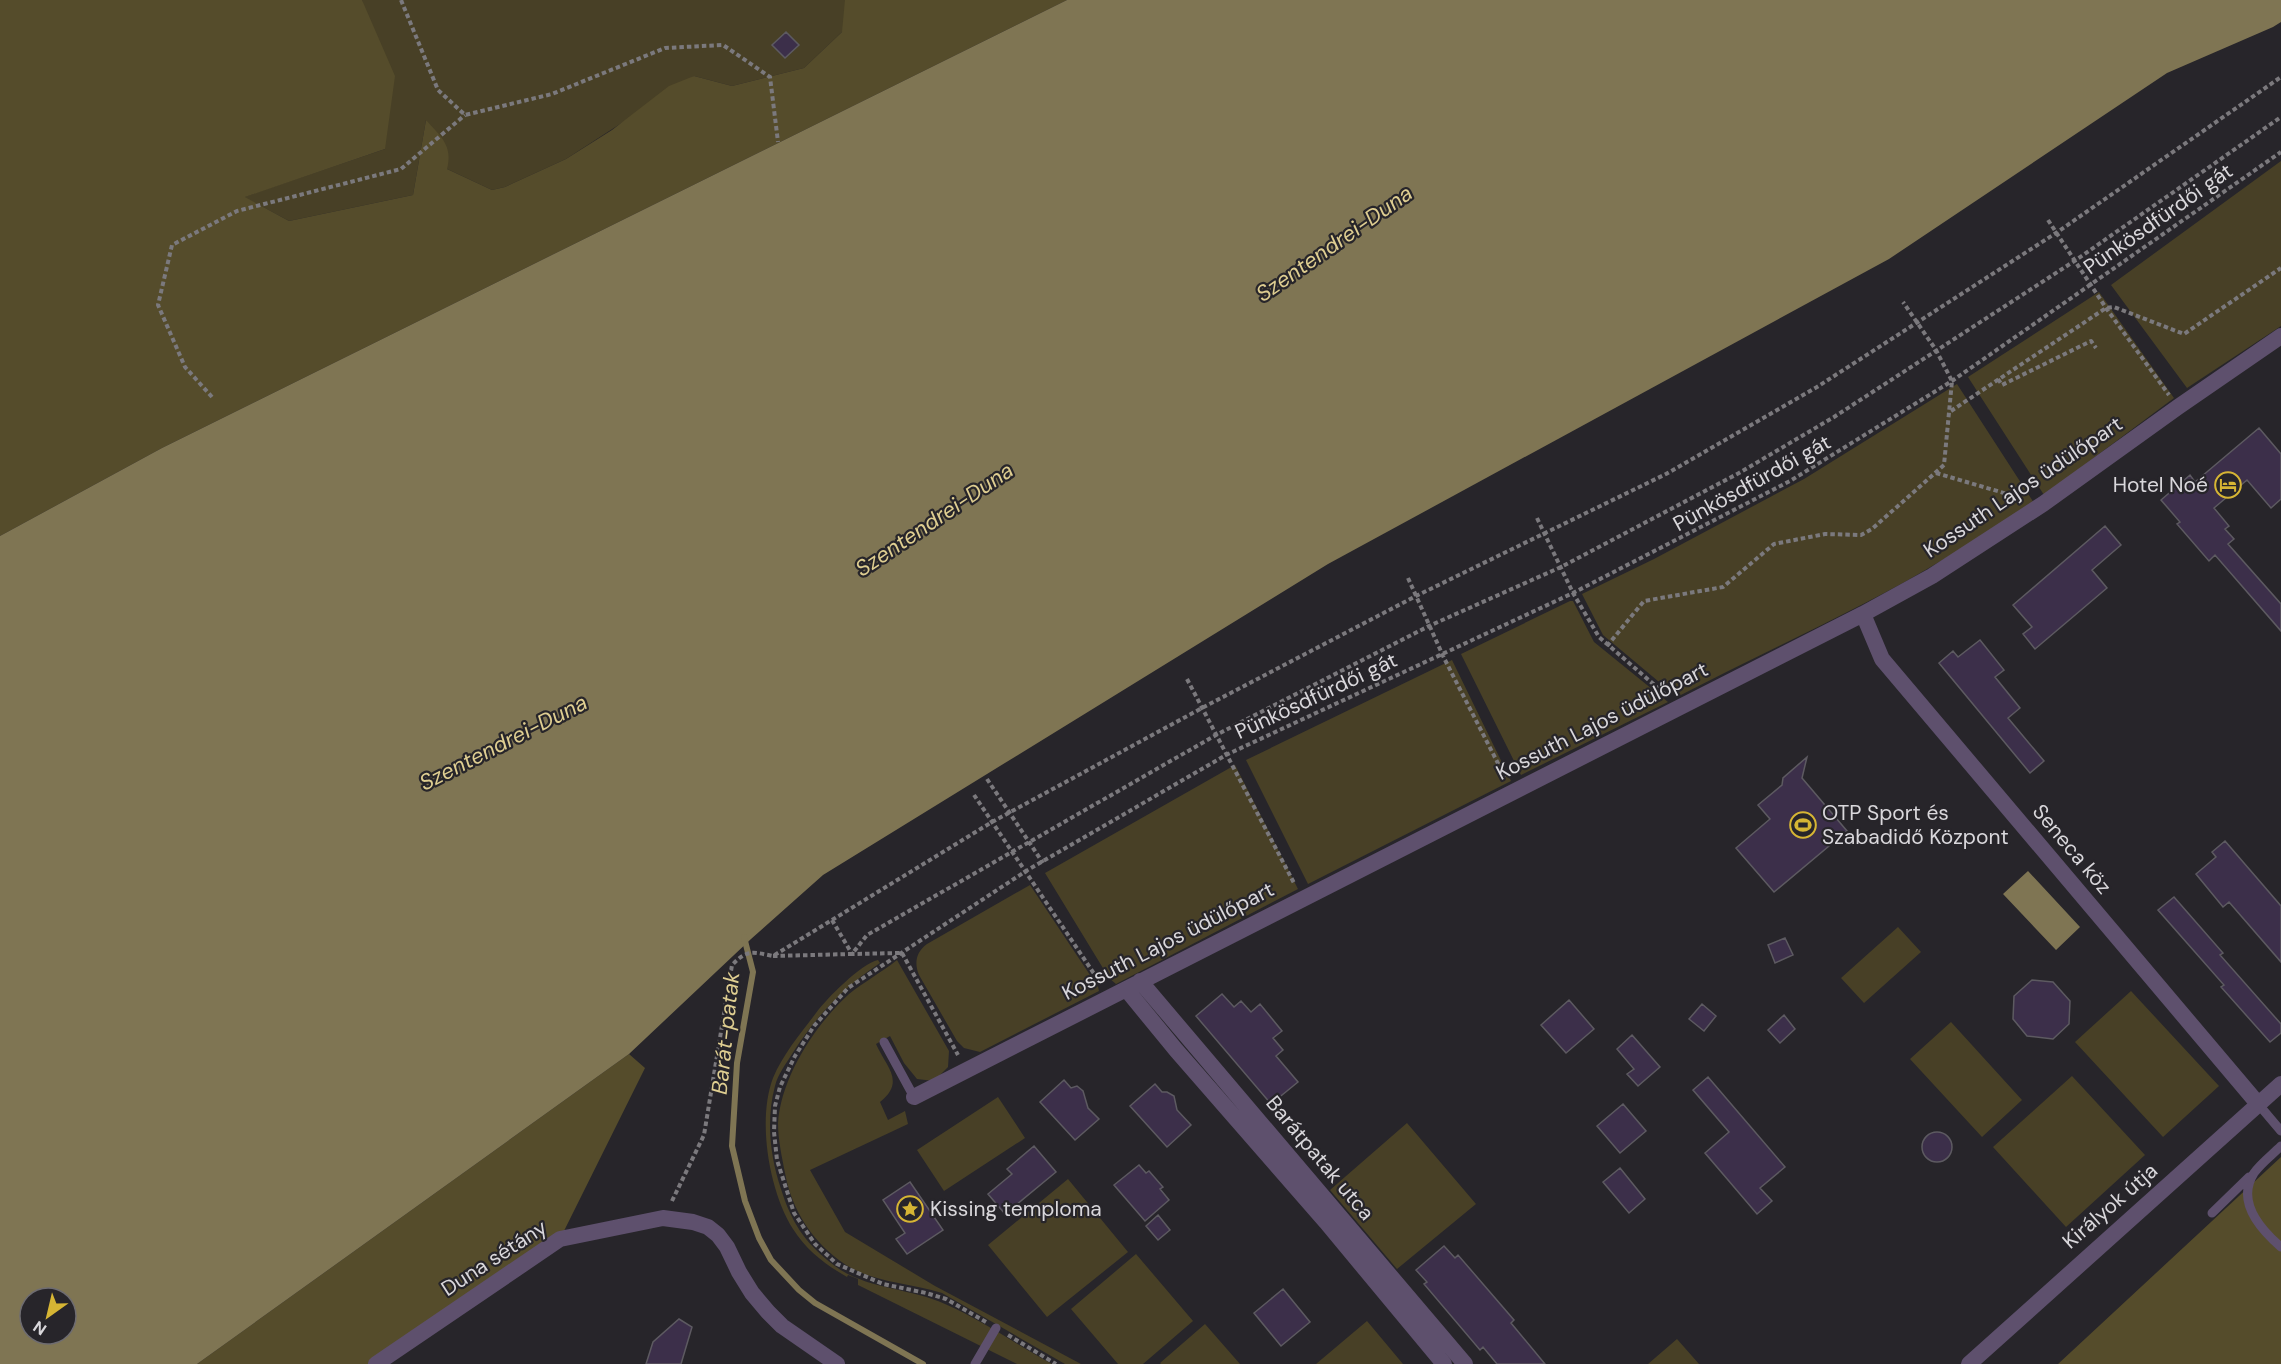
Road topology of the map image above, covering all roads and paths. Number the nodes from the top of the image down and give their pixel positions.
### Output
1 (401, 0) edge
2 (2281, 77) edge
3 (465, 115) junction
4 (2281, 117) edge
5 (778, 142) dead end
6 (2281, 152) edge
7 (2048, 220) dead end
8 (2056, 233) junction
9 (2076, 260) junction
10 (2281, 268) edge
11 (2091, 284) junction
12 (1903, 302) dead end
13 (2106, 308) junction
14 (1917, 323) junction
15 (2281, 336) edge
16 (2096, 348) dead end
17 (1936, 350) junction
18 (1998, 380) junction
19 (1952, 381) junction
20 (212, 397) dead end
21 (2178, 407) junction
22 (1951, 412) junction
23 (1936, 473) junction
24 (2043, 504) junction
25 (1537, 518) dead end
26 (1545, 533) junction
27 (1561, 567) junction
28 (1408, 578) dead end
29 (1573, 593) junction
30 (1416, 596) junction
31 (1863, 614) junction
32 (1429, 626) junction
33 (1607, 646) junction
34 (1442, 653) junction
35 (1187, 680) dead end
36 (1679, 706) junction
37 (1202, 708) junction
38 (1216, 735) junction
39 (1226, 755) junction
40 (987, 779) dead end
41 (1512, 792) junction
42 (974, 795) dead end
43 (1010, 812) junction
44 (992, 822) junction
45 (1031, 841) junction
46 (1013, 851) junction
47 (1043, 863) junction
48 (1026, 871) junction
49 (1302, 898) junction
50 (832, 920) junction
51 (902, 953) junction
52 (852, 954) junction
53 (773, 956) junction
54 (1133, 985) junction
55 (1110, 997) junction
56 (884, 1042) dead end
57 (1203, 1054) junction
58 (1189, 1065) junction
59 (967, 1070) junction
60 (2281, 1084) edge
61 (1224, 1093) junction
62 (914, 1097) joint
63 (2259, 1105) junction
64 (2281, 1131) edge
65 (2281, 1146) edge
66 (2255, 1172) junction
67 (2212, 1213) dead end
68 (663, 1218) junction
69 (2281, 1247) edge
70 (996, 1328) junction
71 (376, 1364) edge
72 (837, 1364) edge
73 (975, 1364) edge
74 (1056, 1364) edge
75 (1444, 1364) edge
76 (1465, 1364) edge
77 (1969, 1364) edge

1 - 3 path
2 - 8 path
3 - 5 path
3 - 20 path
4 - 9 path
6 - 11 path, Pünkösdfürdői gát
7 - 8 path
8 - 9 path
8 - 14 path
9 - 11 path
9 - 17 path
10 - 13 path
11 - 13 path
11 - 19 path, Pünkösdfürdői gát
12 - 14 path
13 - 18 path
13 - 21 path
14 - 17 path
14 - 26 path
15 - 21 street, Kossuth Lajos üdülőpart
16 - 18 path
17 - 19 path
17 - 27 path
18 - 22 path
19 - 22 path
19 - 29 path, Pünkösdfürdői gát
21 - 24 street, Kossuth Lajos üdülőpart
22 - 23 path
23 - 24 path
23 - 33 path
24 - 31 street, Kossuth Lajos üdülőpart
25 - 26 path
26 - 27 path
26 - 30 path
27 - 29 path
27 - 32 path
28 - 30 path
29 - 33 path
29 - 34 path, Pünkösdfürdői gát
30 - 32 path
30 - 37 path
31 - 36 street, Kossuth Lajos üdülőpart
31 - 63 street, Seneca köz
32 - 34 path
32 - 38 path
33 - 36 path
34 - 39 path, Pünkösdfürdői gát
34 - 41 path
35 - 37 path
36 - 41 street, Kossuth Lajos üdülőpart
37 - 38 path
37 - 43 path
38 - 39 path
38 - 45 path
39 - 47 path, Pünkösdfürdői gát
39 - 49 path
40 - 43 path
41 - 49 street, Kossuth Lajos üdülőpart
42 - 44 path
43 - 44 path
43 - 45 path
44 - 46 path
44 - 50 path
45 - 46 path
45 - 47 path
46 - 48 path
46 - 52 path
47 - 48 path, Pünkösdfürdői gát
48 - 51 path, Pünkösdfürdői gát
48 - 55 path
49 - 54 street, Kossuth Lajos üdülőpart
50 - 52 path
50 - 53 path
51 - 52 path
51 - 59 path
51 - 70 path, Pünkösdfürdői gát
52 - 53 path
53 - 68 path
54 - 55 street, Kossuth Lajos üdülőpart
54 - 57 street, Barátpatak utca
54 - 58 street, Barátpatak utca
55 - 59 street, Kossuth Lajos üdülőpart
56 - 62 lane
57 - 58 lane
57 - 61 street, Barátpatak utca
58 - 61 street, Barátpatak utca
59 - 62 street, Kossuth Lajos üdülőpart
60 - 63 street, Királyok útja
61 - 75 street, Barátpatak utca
61 - 76 street, Barátpatak utca
63 - 64 lane
63 - 77 street, Királyok útja
65 - 66 lane
66 - 67 lane
66 - 69 lane
68 - 71 street, Duna sétány
68 - 72 street, Duna sétány
70 - 73 lane
70 - 74 path, Pünkösdfürdői gát

